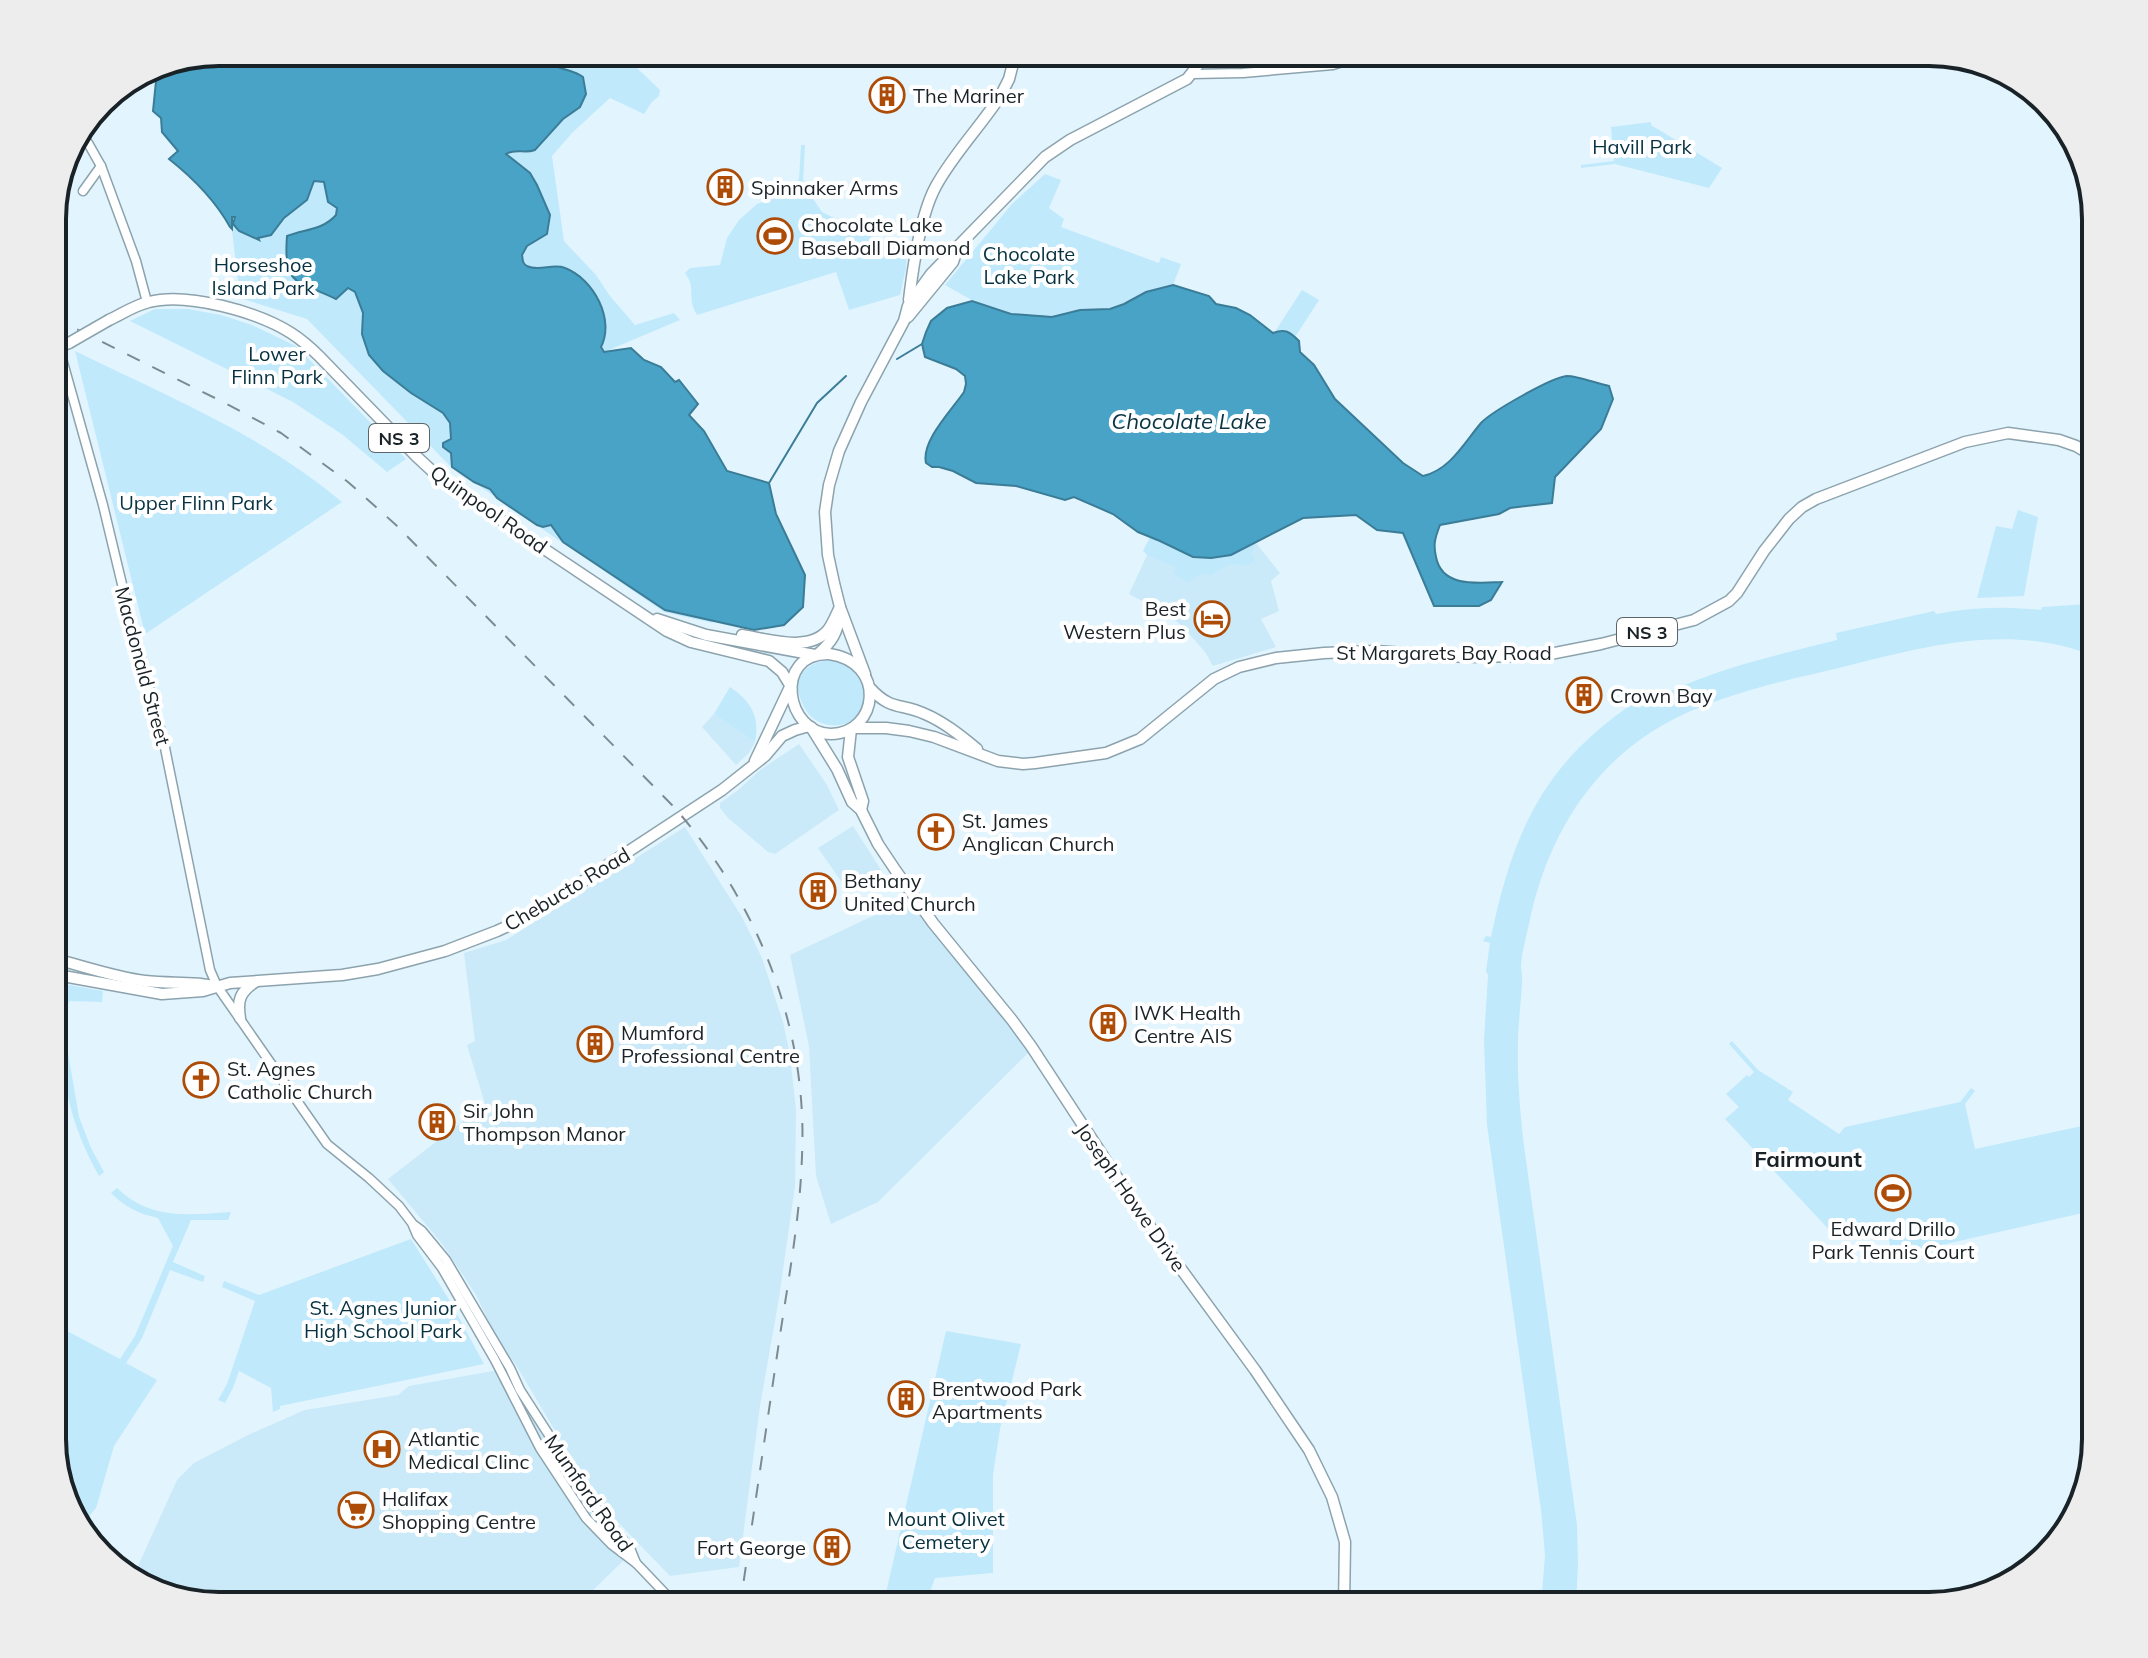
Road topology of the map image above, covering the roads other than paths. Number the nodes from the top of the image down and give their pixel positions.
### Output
1 (1012, 66) edge
2 (1196, 66) edge
3 (1322, 66) edge
4 (1192, 74) junction
5 (86, 142) edge
6 (101, 166) junction
7 (83, 191) dead end
8 (917, 251) junction
9 (934, 277) junction
10 (147, 302) junction
11 (908, 306) junction
12 (904, 321) junction
13 (66, 344) edge
14 (66, 369) edge
15 (2082, 450) edge
16 (840, 607) junction
17 (643, 614) junction
18 (696, 632) junction
19 (816, 654) junction
20 (865, 674) junction
21 (790, 686) junction
22 (870, 688) junction
23 (810, 726) junction
24 (852, 729) junction
25 (989, 758) junction
26 (754, 763) junction
27 (861, 810) junction
28 (66, 962) edge
29 (66, 977) edge
30 (257, 981) junction
31 (217, 986) junction
32 (240, 1018) junction
33 (412, 1223) junction
34 (636, 1563) junction
35 (664, 1592) edge
36 (1344, 1592) edge

1 - 8 main road
2 - 4 main road
3 - 4 street
4 - 9 main road
5 - 6 street
6 - 7 street
6 - 10 street
8 - 9 main road
8 - 11 main road
9 - 11 main road
9 - 12 main road
10 - 13 main road, Quinpool Road / NS 3, bridge
10 - 17 main road, Quinpool Road / NS 3
11 - 12 main road
12 - 16 main road
14 - 31 street, Macdonald Street
15 - 25 main road, St Margarets Bay Road / NS 3
16 - 18 main road
16 - 19 main road
16 - 20 main road
17 - 18 main road, Quinpool Road / NS 3
17 - 21 main road, Quinpool Road / NS 3
18 - 19 main road, Quinpool Road / NS 3
19 - 20 main road
19 - 21 main road
20 - 22 main road
21 - 23 main road
21 - 26 main road, Chebucto Road
22 - 24 main road
22 - 25 main road, St Margarets Bay Road / NS 3
23 - 24 main road
23 - 26 main road, Chebucto Road
23 - 27 main road, Joseph Howe Drive
24 - 25 main road, St Margarets Bay Road / NS 3
24 - 27 main road, Joseph Howe Drive
26 - 30 main road, Chebucto Road
27 - 36 main road, Joseph Howe Drive
28 - 31 main road, Chebucto Road
29 - 31 main road, Chebucto Road
30 - 31 main road, Chebucto Road
30 - 32 main road
31 - 32 street, Mumford Road
32 - 33 street, Mumford Road
33 - 34 street, Mumford Road
33 - 34 street, Mumford Road
34 - 35 street, Mumford Road

